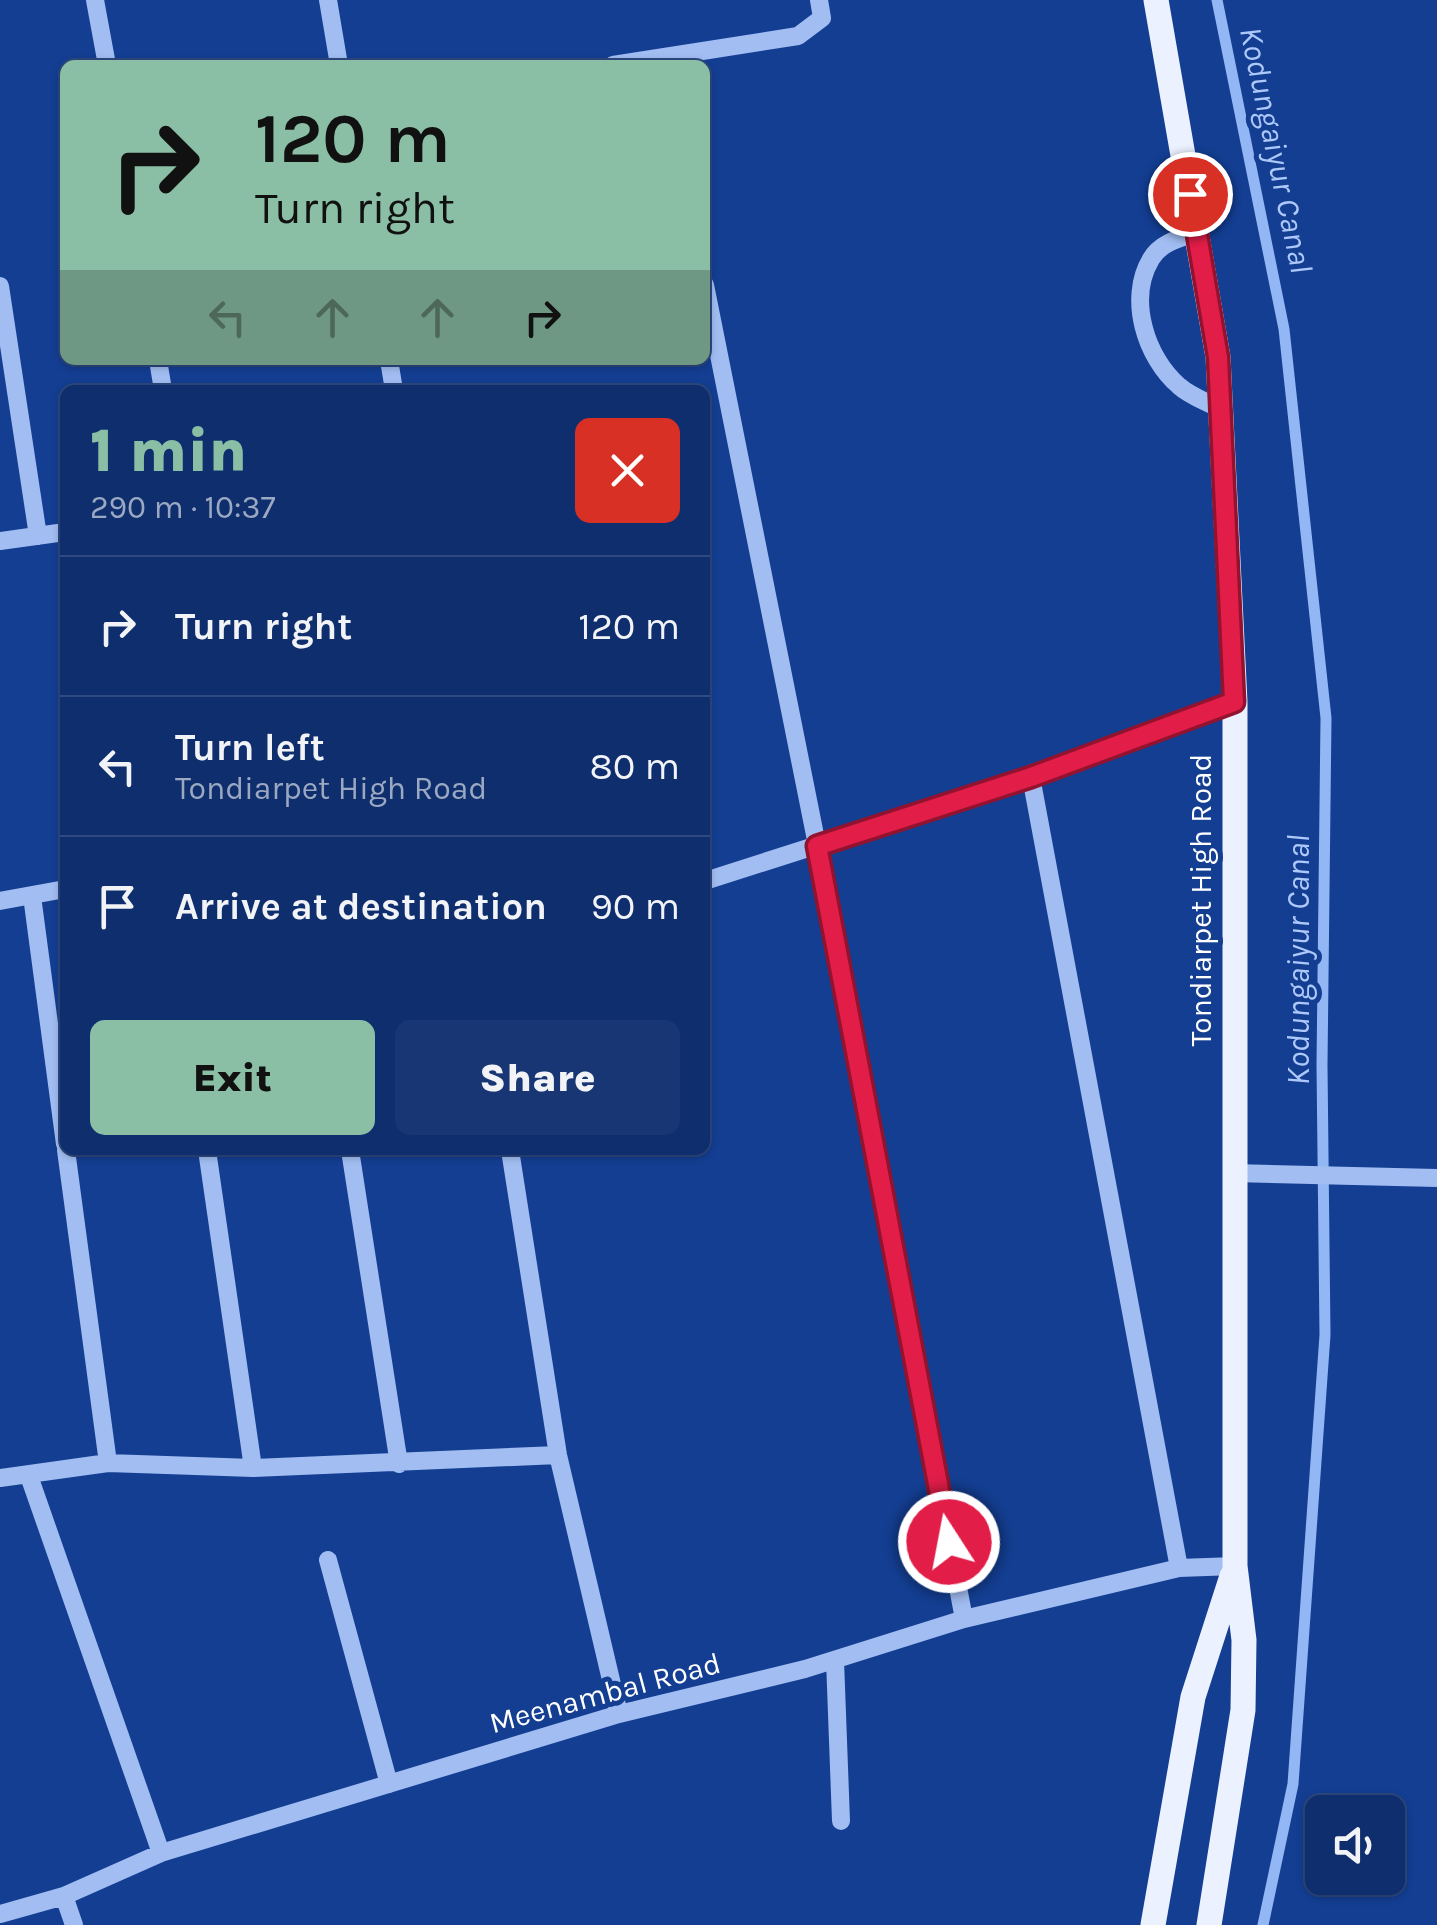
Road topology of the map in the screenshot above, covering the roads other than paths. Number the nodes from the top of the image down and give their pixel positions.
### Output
1 (95, 0) edge
2 (328, 0) edge
3 (819, 0) edge
4 (1156, 0) edge
5 (106, 60) edge
6 (338, 60) edge
7 (645, 60) edge
8 (1196, 233) junction
9 (0, 286) edge
10 (710, 309) edge
11 (1220, 409) junction
12 (60, 533) edge
13 (38, 536) junction
14 (0, 541) edge
15 (1234, 702) junction
16 (1031, 777) junction
17 (817, 846) junction
18 (710, 879) edge
19 (60, 890) edge
20 (32, 896) junction
21 (0, 900) edge
22 (60, 1109) edge
23 (66, 1155) edge
24 (209, 1155) edge
25 (351, 1155) edge
26 (511, 1155) edge
27 (1233, 1173) junction
28 (1437, 1178) edge
29 (558, 1455) junction
30 (108, 1463) junction
31 (399, 1464) junction
32 (253, 1468) junction
33 (28, 1476) junction
34 (0, 1478) edge
35 (328, 1560) dead end
36 (1235, 1566) junction
37 (1179, 1568) junction
38 (964, 1619) junction
39 (835, 1660) junction
40 (619, 1714) junction
41 (389, 1784) junction
42 (841, 1821) dead end
43 (161, 1853) junction
44 (64, 1896) junction
45 (0, 1914) edge
46 (74, 1925) edge
47 (1153, 1925) edge
48 (1209, 1925) edge

1 - 5 street
2 - 6 street
3 - 7 street
4 - 8 main road, Tondiarpet High Road
8 - 11 main road, Tondiarpet High Road
8 - 11 street
9 - 13 street
10 - 17 street
11 - 15 main road, Tondiarpet High Road
12 - 13 street
13 - 14 street
15 - 16 street
15 - 27 main road, Tondiarpet High Road
16 - 17 street
16 - 37 street
17 - 18 street
17 - 38 street
19 - 20 street
20 - 21 street
20 - 22 street
23 - 30 street
24 - 32 street
25 - 31 street
26 - 29 street
27 - 28 street
27 - 36 main road, Tondiarpet High Road
29 - 31 street
29 - 40 street
30 - 32 street
30 - 33 street
31 - 32 street
33 - 34 street
33 - 43 street
35 - 41 street
36 - 37 street, Meenambal Road
36 - 47 main road, Tondiarpet High Road
36 - 48 main road, Tondiarpet High Road
37 - 38 street, Meenambal Road
38 - 39 street, Meenambal Road
39 - 40 street, Meenambal Road
39 - 42 street
40 - 41 street, Meenambal Road
41 - 43 street, Meenambal Road
43 - 44 street, Meenambal Road
44 - 45 street, Meenambal Road
44 - 46 street

